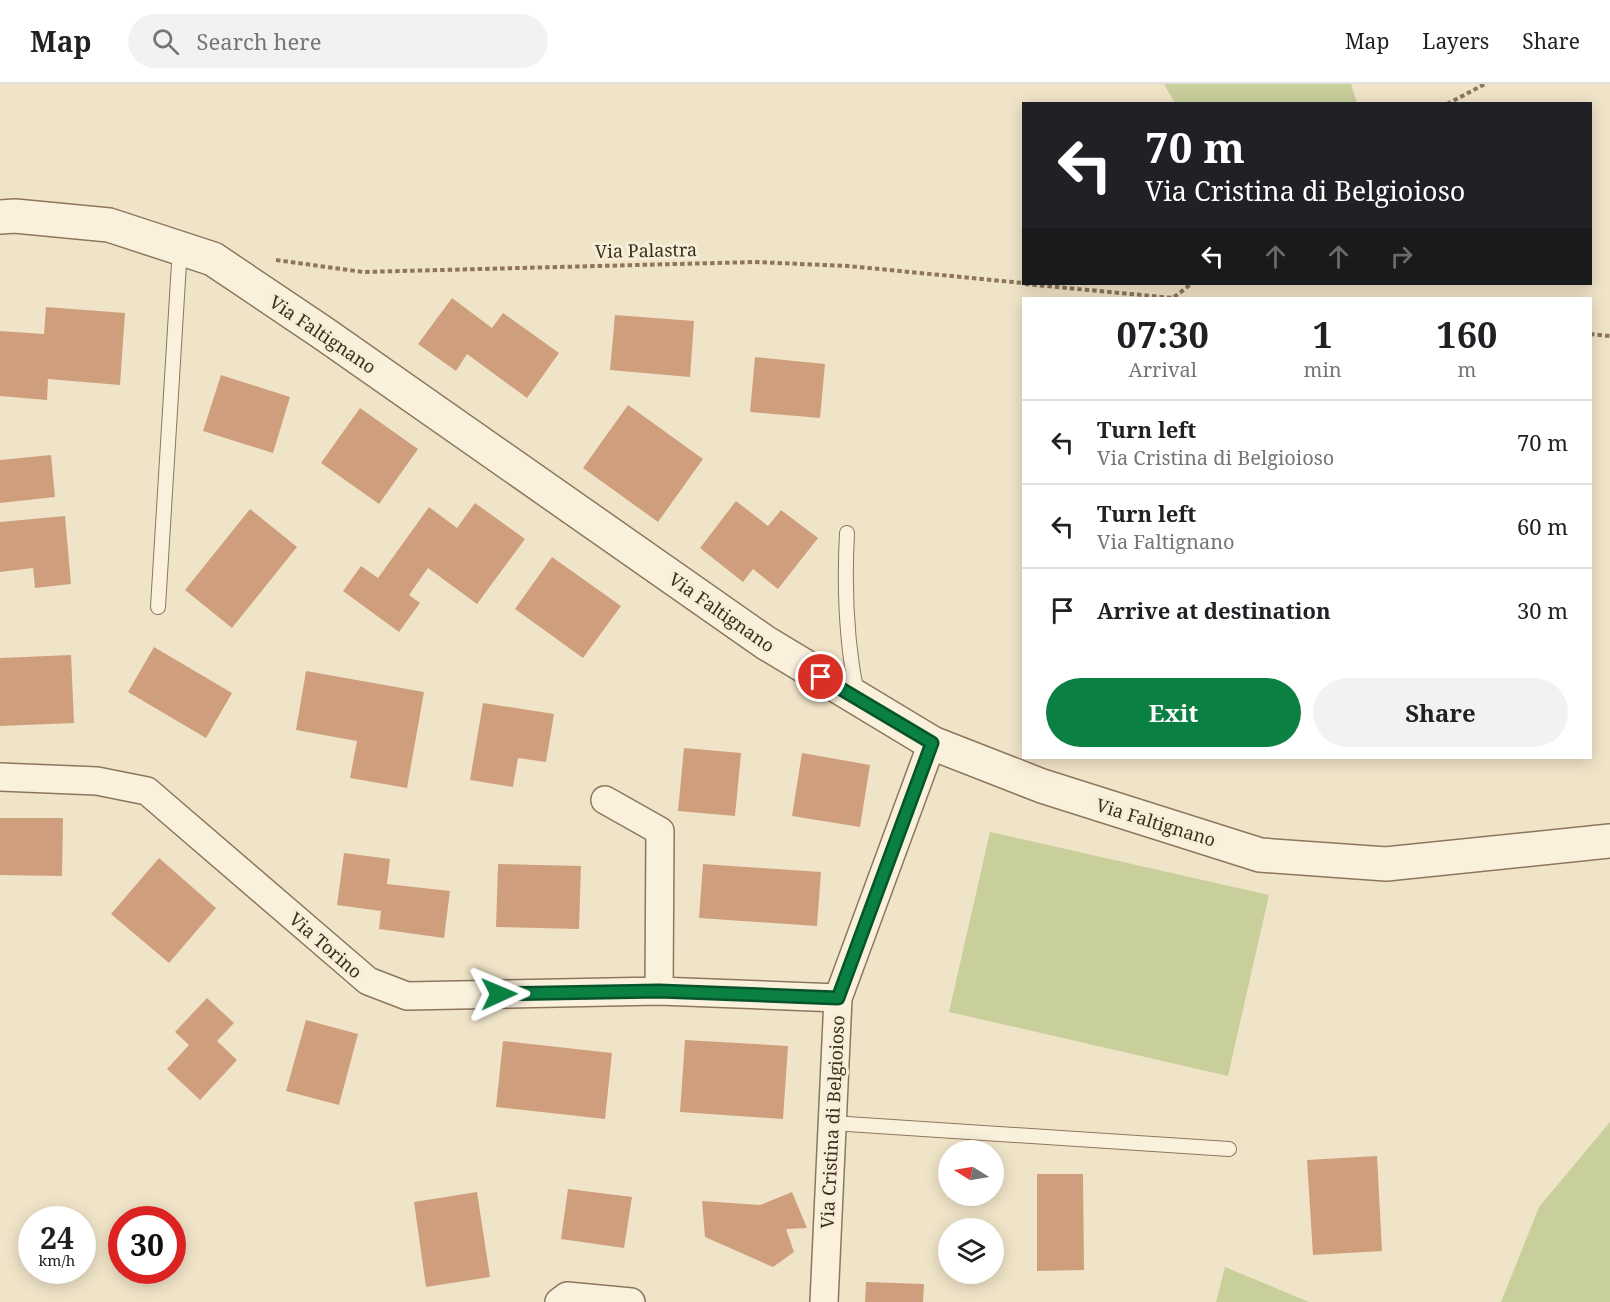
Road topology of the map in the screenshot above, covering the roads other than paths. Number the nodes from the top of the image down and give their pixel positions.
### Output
1 (0, 217) edge
2 (180, 247) junction
3 (848, 533) dead end
4 (158, 607) dead end
5 (858, 699) junction
6 (932, 743) junction
7 (0, 777) edge
8 (605, 800) dead end
9 (1610, 841) edge
10 (659, 991) junction
11 (838, 998) junction
12 (832, 1123) junction
13 (1229, 1149) dead end
14 (559, 1302) edge
15 (631, 1302) edge
16 (824, 1302) edge

1 - 2 street, Via Faltignano
2 - 4 lane
2 - 5 street, Via Faltignano
3 - 5 lane
5 - 6 street, Via Faltignano
6 - 9 street, Via Faltignano
6 - 11 street, Via Cristina di Belgioioso
7 - 10 street, Via Torino
8 - 10 street
10 - 11 street, Via Torino
11 - 12 street, Via Cristina di Belgioioso
12 - 13 lane
12 - 16 street, Via Cristina di Belgioioso
14 - 15 street

